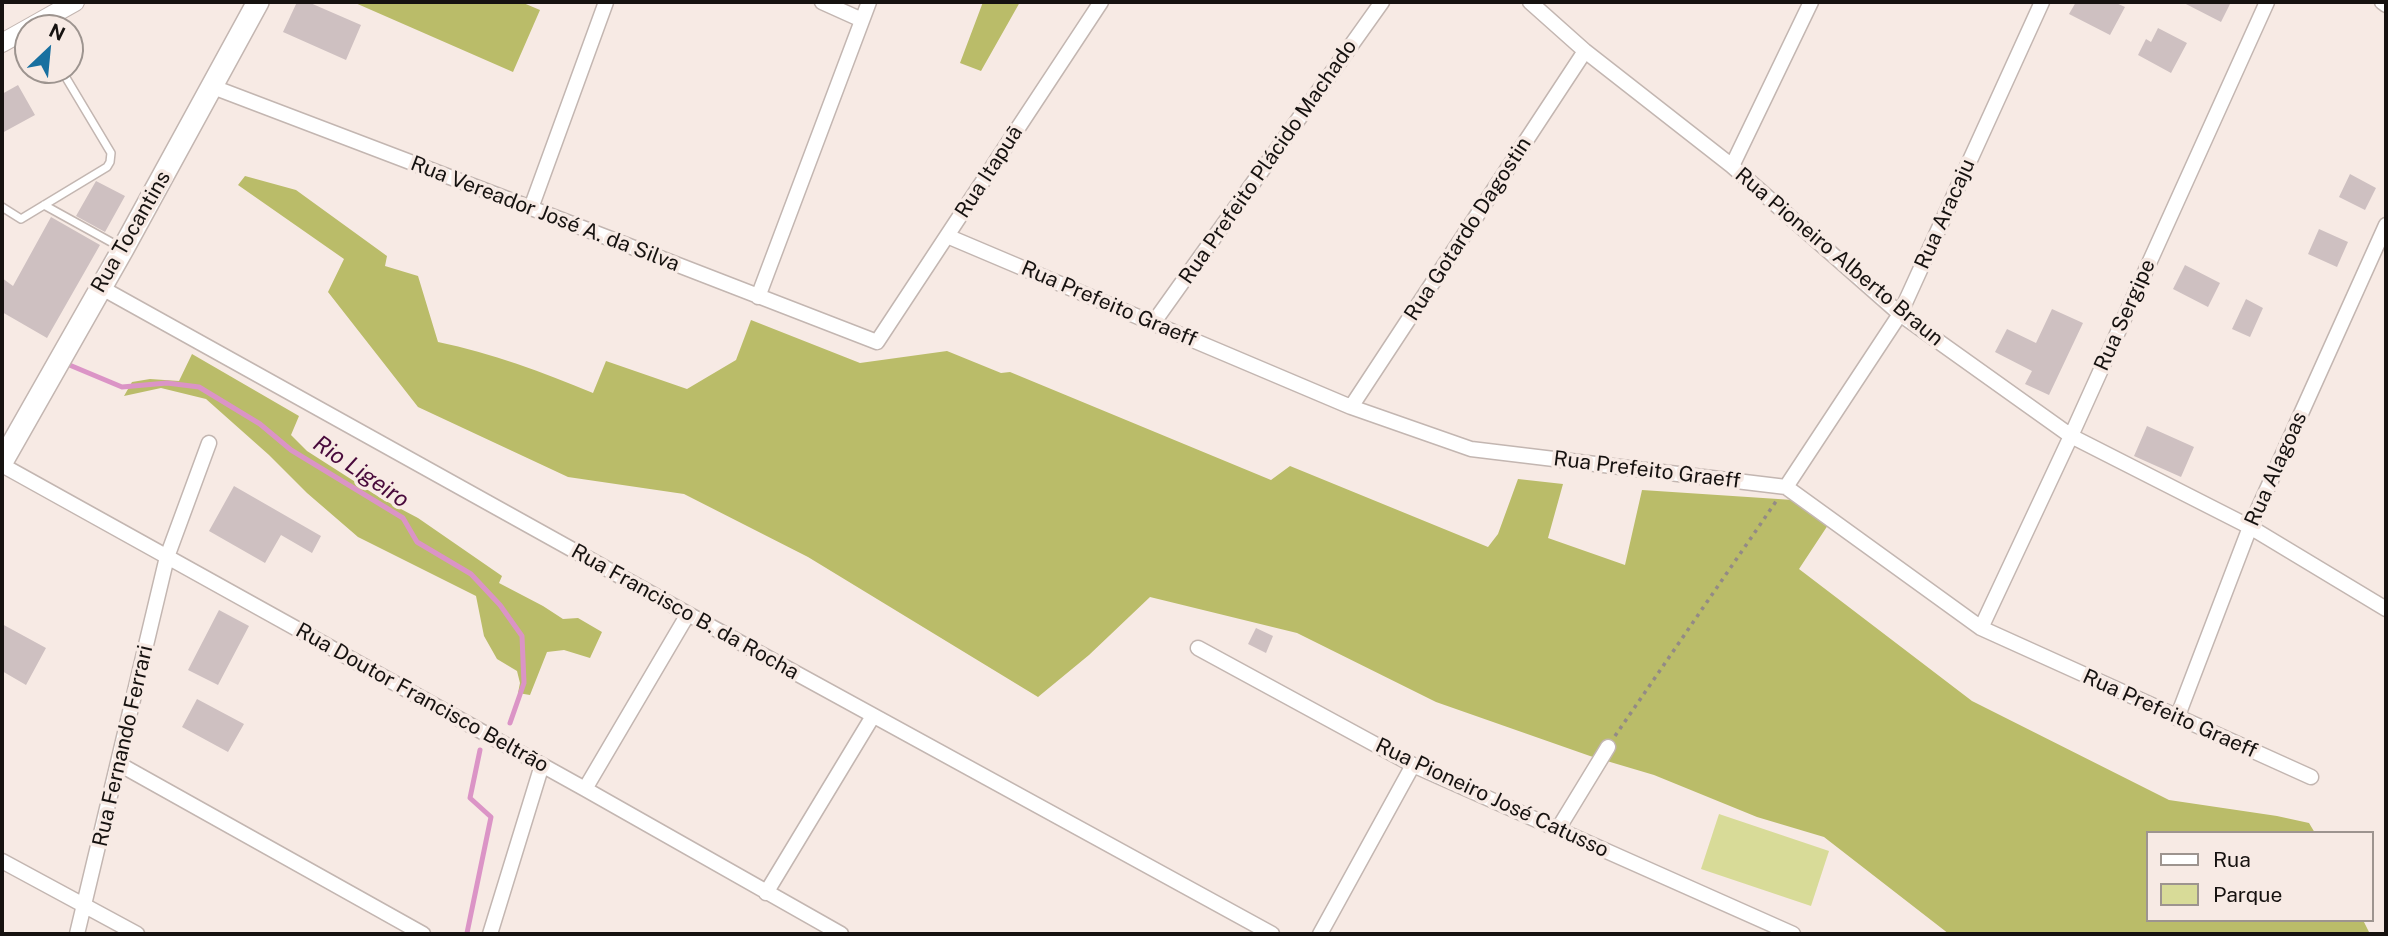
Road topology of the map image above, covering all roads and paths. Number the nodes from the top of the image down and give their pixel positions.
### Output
1 (75, 2) edge
2 (258, 2) edge
3 (606, 2) edge
4 (822, 2) edge
5 (869, 2) edge
6 (1101, 2) edge
7 (1382, 2) edge
8 (1530, 2) edge
9 (1811, 2) edge
10 (2042, 2) edge
11 (2267, 2) edge
12 (2382, 2) edge
13 (2386, 5) edge
14 (862, 20) junction
15 (2, 43) edge
16 (1585, 51) junction
17 (70, 84) edge
18 (212, 87) junction
19 (1732, 166) junction
20 (44, 205) junction
21 (2, 207) edge
22 (531, 208) junction
23 (2386, 225) edge
24 (947, 236) junction
25 (123, 248) junction
26 (100, 287) junction
27 (758, 297) junction
28 (1900, 314) junction
29 (1154, 322) junction
30 (877, 342) joint
31 (1351, 407) junction
32 (2071, 436) junction
33 (209, 443) dead end
34 (2, 463) edge
35 (1786, 487) junction
36 (2250, 527) junction
37 (167, 557) junction
38 (2386, 609) edge
39 (688, 614) junction
40 (1981, 628) junction
41 (1198, 648) dead end
42 (873, 716) junction
43 (2177, 718) junction
44 (1608, 747) joint
45 (119, 764) junction
46 (542, 765) junction
47 (1413, 765) junction
48 (2311, 777) dead end
49 (585, 789) junction
50 (1558, 829) junction
51 (2, 861) edge
52 (766, 893) junction
53 (85, 906) junction
54 (78, 934) edge
55 (136, 934) edge
56 (423, 934) edge
57 (490, 934) edge
58 (841, 934) edge
59 (1272, 934) edge
60 (1320, 934) edge
61 (1793, 934) edge

1 - 15 street
2 - 18 main road, Rua Tocantins
3 - 22 street
4 - 14 street
5 - 14 street
6 - 24 street, Rua Itapuã
7 - 29 street, Rua Prefeito Plácido Machado
8 - 16 street, Rua Pioneiro Alberto Braun
9 - 19 street
10 - 28 street, Rua Aracaju
11 - 32 street, Rua Sergipe
12 - 13 street
14 - 27 street
16 - 19 street, Rua Pioneiro Alberto Braun
16 - 31 street, Rua Gotardo Dagostin
17 - 20 lane
18 - 22 street, Rua Vereador José A. da Silva
18 - 25 main road, Rua Tocantins
19 - 28 street, Rua Pioneiro Alberto Braun
20 - 21 lane
20 - 25 lane
22 - 27 street, Rua Vereador José A. da Silva
23 - 36 street, Rua Alagoas
24 - 29 street, Rua Prefeito Graeff
24 - 30 street, Rua Itapuã
25 - 26 main road, Rua Tocantins
26 - 34 main road, Rua Tocantins
26 - 39 street, Rua Francisco B. da Rocha
27 - 30 street, Rua Vereador José A. da Silva
28 - 32 street, Rua Pioneiro Alberto Braun
28 - 35 street, Rua Aracaju
29 - 31 street, Rua Prefeito Graeff
31 - 35 street, Rua Prefeito Graeff
32 - 36 street, Rua Pioneiro Alberto Braun
32 - 40 street, Rua Sergipe
33 - 37 street, Rua Fernando Ferrari
34 - 37 street, Rua Doutor Francisco Beltrão
35 - 40 street, Rua Prefeito Graeff
35 - 44 path
36 - 38 street, Rua Pioneiro Alberto Braun
36 - 43 street, Rua Alagoas
37 - 45 street, Rua Fernando Ferrari
37 - 46 street, Rua Doutor Francisco Beltrão
39 - 42 street, Rua Francisco B. da Rocha
39 - 49 street
40 - 43 street, Rua Prefeito Graeff
41 - 47 street, Rua Pioneiro José Catusso
42 - 52 street
42 - 59 street, Rua Francisco B. da Rocha
43 - 48 street, Rua Prefeito Graeff
44 - 50 street
45 - 53 street, Rua Fernando Ferrari
45 - 56 street
46 - 49 street, Rua Doutor Francisco Beltrão
46 - 57 street
47 - 50 street, Rua Pioneiro José Catusso
47 - 60 street
49 - 52 street, Rua Doutor Francisco Beltrão
50 - 61 street, Rua Pioneiro José Catusso
51 - 53 street
52 - 58 street, Rua Doutor Francisco Beltrão
53 - 54 street, Rua Fernando Ferrari
53 - 55 street

